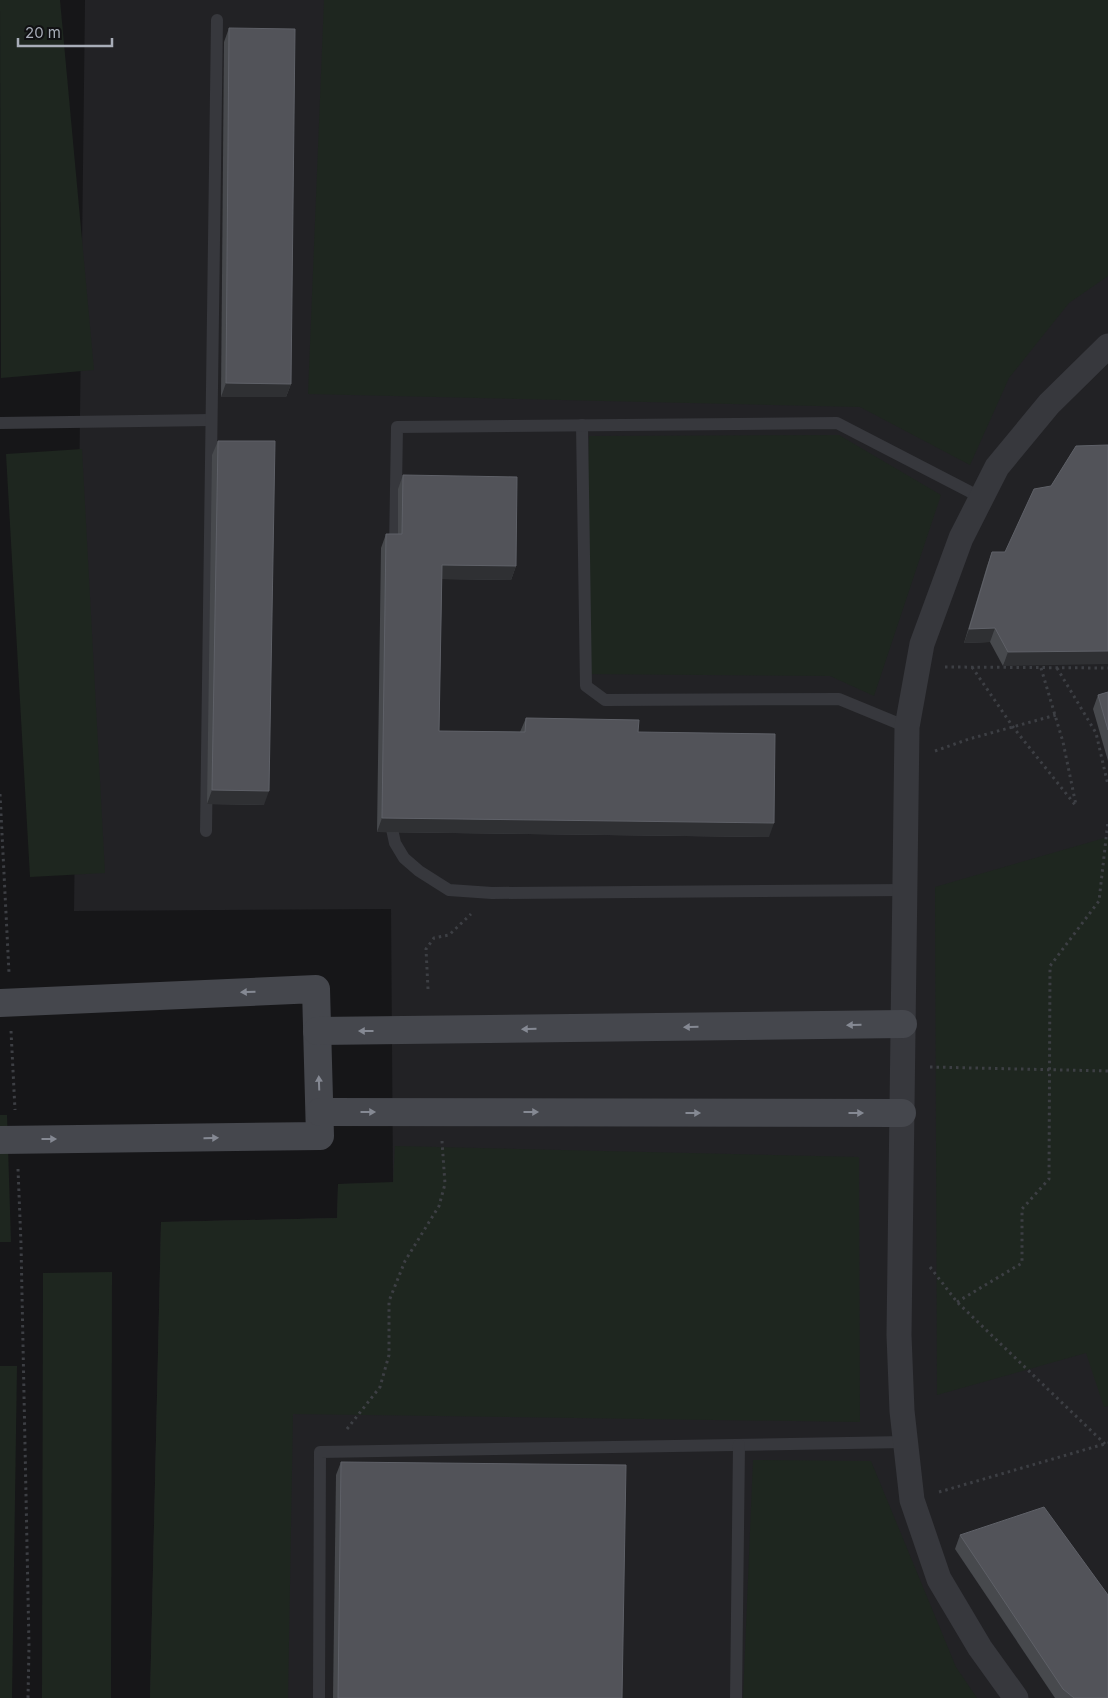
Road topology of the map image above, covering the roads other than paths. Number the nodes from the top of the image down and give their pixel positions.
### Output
1 (217, 20) dead end
2 (1108, 346) edge
3 (211, 420) junction
4 (0, 423) edge
5 (582, 425) junction
6 (982, 498) junction
7 (394, 565) edge
8 (907, 727) junction
9 (390, 800) edge
10 (206, 831) dead end
11 (904, 890) junction
12 (5, 1002) edge
13 (903, 1024) junction
14 (317, 1031) junction
15 (320, 1112) junction
16 (902, 1113) junction
17 (8, 1140) edge
18 (905, 1442) junction
19 (739, 1445) junction
20 (319, 1698) edge
21 (736, 1698) edge
22 (1016, 1698) edge

1 - 3 lane
2 - 6 street
3 - 4 lane
3 - 10 lane
5 - 6 lane
5 - 7 lane
5 - 8 lane
6 - 8 street
8 - 11 street
9 - 11 lane
11 - 13 street
14 -> 12 street
13 -> 14 street
13 - 16 street
15 -> 14 street
15 -> 16 street
17 -> 15 street
16 - 18 street
18 - 19 lane
18 - 22 street
19 - 20 lane
19 - 21 lane

